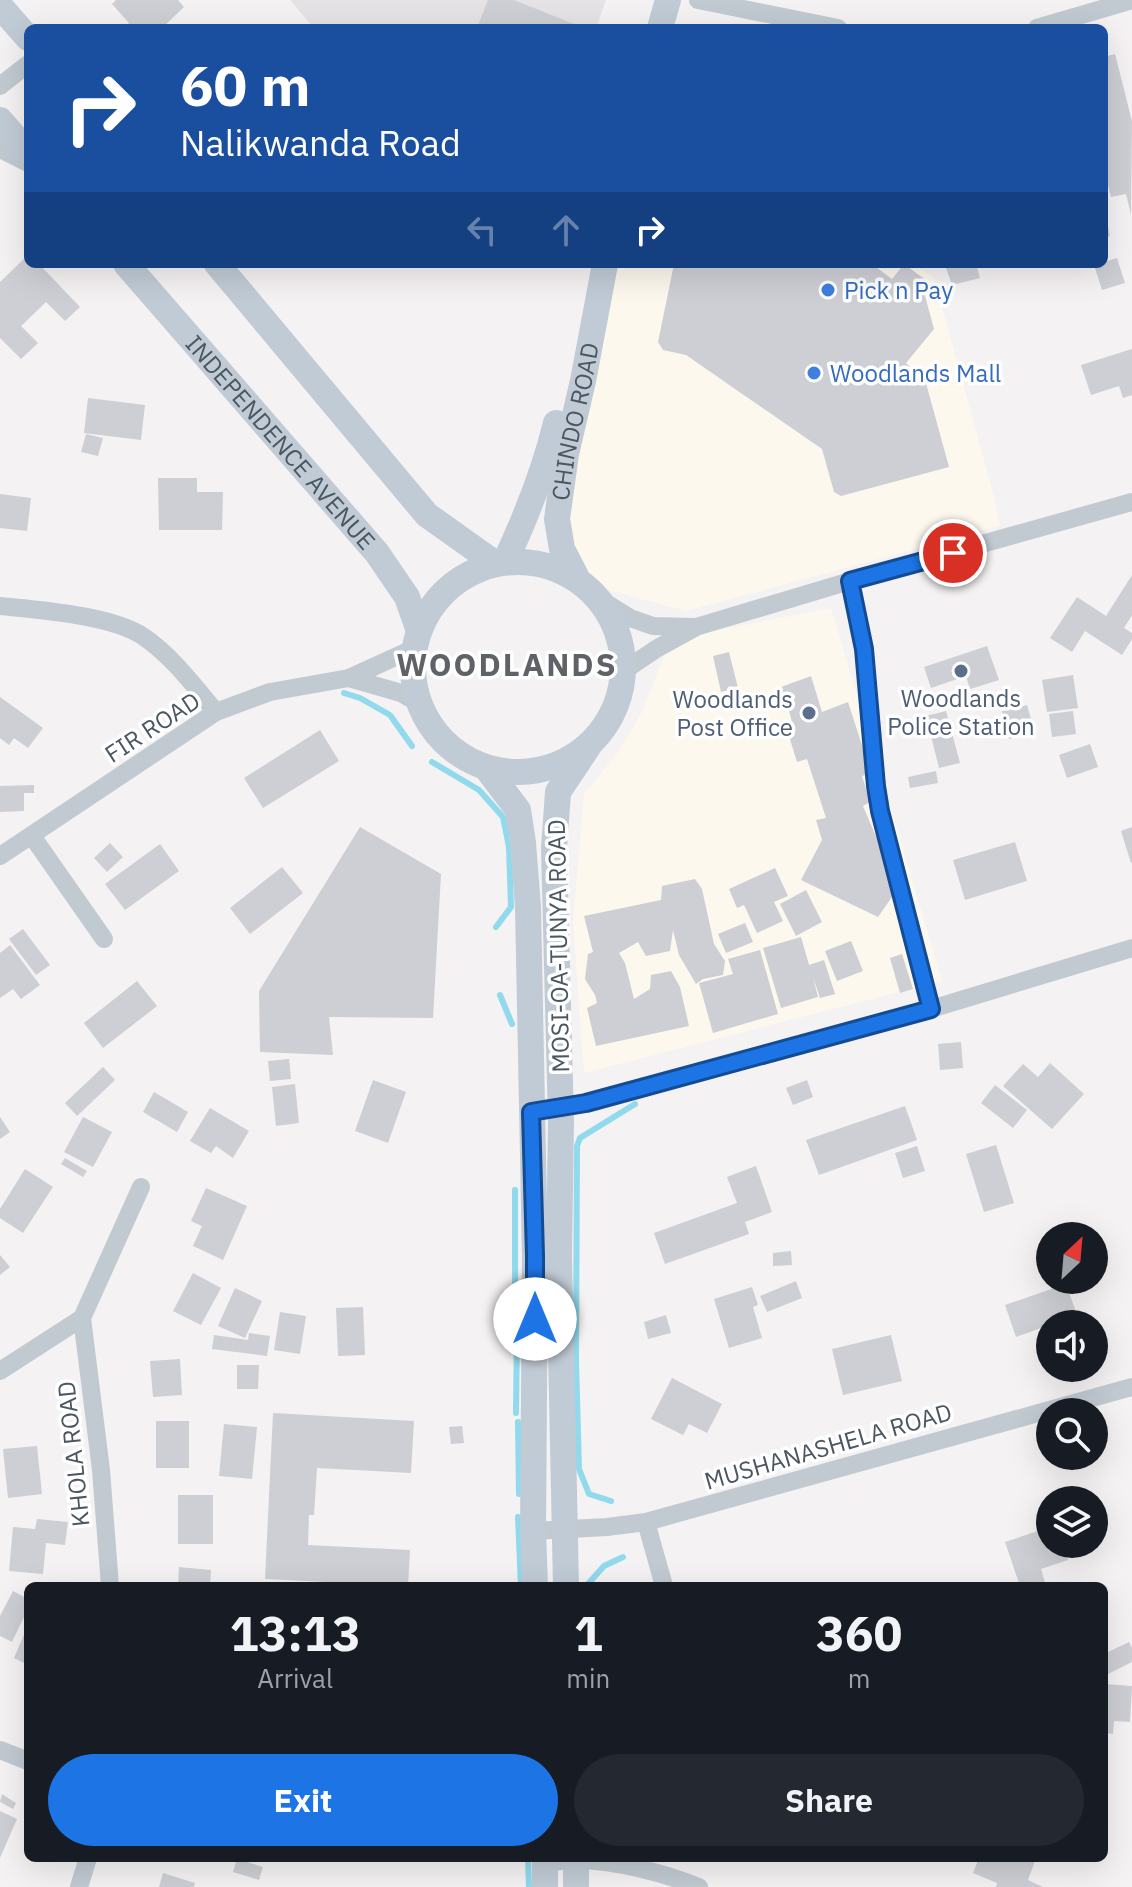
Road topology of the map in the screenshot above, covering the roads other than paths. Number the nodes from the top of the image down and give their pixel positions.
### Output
1 (652, 0) edge
2 (668, 0) edge
3 (698, 0) edge
4 (1132, 0) edge
5 (0, 6) edge
6 (647, 24) edge
7 (661, 24) edge
8 (818, 24) edge
9 (1051, 24) edge
10 (24, 33) edge
11 (24, 67) edge
12 (0, 86) edge
13 (0, 120) edge
14 (24, 147) edge
15 (0, 149) edge
16 (24, 161) edge
17 (129, 268) edge
18 (220, 268) edge
19 (590, 268) edge
20 (604, 268) edge
21 (1132, 502) edge
22 (500, 563) junction
23 (576, 576) junction
24 (850, 581) junction
25 (601, 600) junction
26 (0, 606) edge
27 (696, 627) junction
28 (417, 640) junction
29 (625, 670) junction
30 (349, 678) junction
31 (420, 704) junction
32 (216, 712) junction
33 (588, 747) junction
34 (487, 769) junction
35 (32, 836) junction
36 (0, 856) edge
37 (104, 939) dead end
38 (1132, 948) edge
39 (931, 1009) junction
40 (560, 1108) junction
41 (531, 1112) junction
42 (141, 1187) dead end
43 (82, 1318) junction
44 (0, 1371) edge
45 (1132, 1387) edge
46 (646, 1522) junction
47 (563, 1530) junction
48 (533, 1531) junction
49 (110, 1582) edge
50 (535, 1582) edge
51 (566, 1582) edge
52 (663, 1582) edge
53 (0, 1750) edge
54 (24, 1759) edge
55 (87, 1862) edge
56 (567, 1862) edge
57 (576, 1862) edge
58 (598, 1862) edge
59 (545, 1869) edge
60 (79, 1887) edge
61 (576, 1887) edge
62 (699, 1887) edge

1 - 6 main road
2 - 7 main road
3 - 8 street
4 - 9 street
5 - 10 main road
11 - 12 street
13 - 14 main road
15 - 16 street
17 - 28 main road, INDEPENDENCE AVENUE
18 - 22 main road
19 - 22 main road, CHINDO ROAD
20 - 23 main road, CHINDO ROAD
21 - 24 street
22 - 23 main road
22 - 28 main road
23 - 25 main road
24 - 27 street
24 - 39 street
25 - 27 street
25 - 29 main road
26 - 32 street
27 - 29 street
28 - 30 street, FIR ROAD
28 - 31 main road
29 - 33 main road
30 - 31 street, FIR ROAD
30 - 32 street, FIR ROAD
31 - 34 main road
32 - 35 street, FIR ROAD
33 - 34 main road
33 - 40 main road, MOSI-OA-TUNYA ROAD
34 - 41 main road, MOSI-OA-TUNYA ROAD
35 - 36 street, FIR ROAD
35 - 37 street
38 - 39 street
39 - 40 street
40 - 41 street
40 - 47 main road, MOSI-OA-TUNYA ROAD
41 - 48 main road, MOSI-OA-TUNYA ROAD
42 - 43 street
43 - 44 street
43 - 49 street, KHOLA ROAD
45 - 46 street, MUSHANASHELA ROAD
46 - 47 street, MUSHANASHELA ROAD
46 - 52 street
47 - 48 street, MUSHANASHELA ROAD
47 - 51 main road, MOSI-OA-TUNYA ROAD
48 - 50 main road, MOSI-OA-TUNYA ROAD
53 - 54 street
55 - 60 street
56 - 59 street
57 - 61 main road
58 - 62 street

